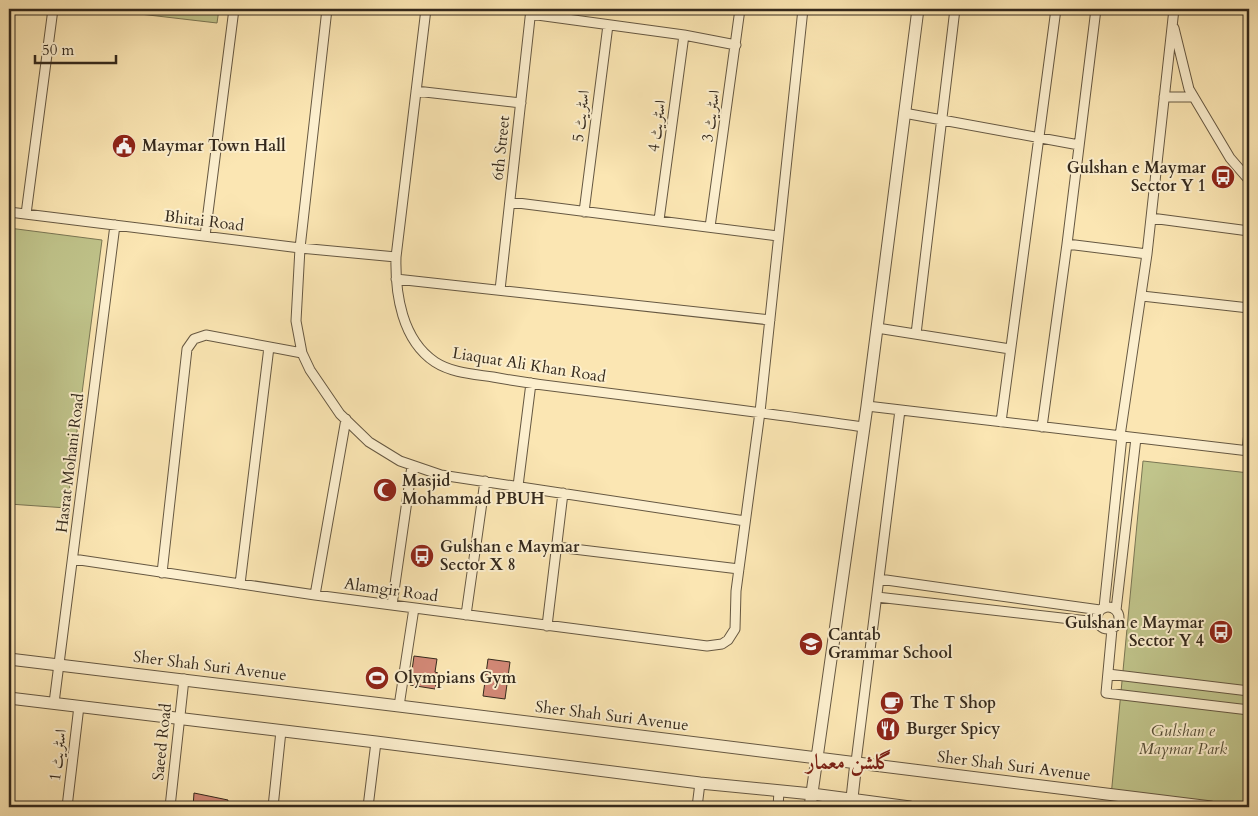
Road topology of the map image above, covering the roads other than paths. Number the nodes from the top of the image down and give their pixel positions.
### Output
1 (52, 9) edge
2 (234, 9) edge
3 (327, 9) edge
4 (426, 9) edge
5 (740, 9) edge
6 (803, 9) edge
7 (918, 9) edge
8 (955, 9) edge
9 (1056, 9) edge
10 (1096, 9) edge
11 (1174, 9) edge
12 (531, 11) edge
13 (1172, 20) junction
14 (608, 25) junction
15 (684, 35) junction
16 (736, 45) junction
17 (416, 91) junction
18 (1193, 97) junction
19 (1164, 98) junction
20 (520, 103) junction
21 (904, 113) junction
22 (943, 120) junction
23 (1038, 139) junction
24 (1079, 146) junction
25 (1249, 180) edge
26 (510, 202) junction
27 (9, 212) edge
28 (584, 212) junction
29 (26, 214) junction
30 (1152, 218) junction
31 (660, 220) junction
32 (115, 225) junction
33 (710, 227) junction
34 (1249, 231) edge
35 (205, 236) junction
36 (778, 236) junction
37 (1067, 244) junction
38 (300, 248) junction
39 (1147, 254) junction
40 (396, 257) junction
41 (396, 279) junction
42 (500, 290) junction
43 (1142, 296) junction
44 (1249, 308) edge
45 (770, 320) junction
46 (877, 328) junction
47 (916, 334) junction
48 (269, 347) junction
49 (1010, 349) junction
50 (302, 353) junction
51 (531, 383) junction
52 (868, 406) junction
53 (900, 410) junction
54 (760, 412) junction
55 (346, 419) junction
56 (1001, 422) junction
57 (863, 427) junction
58 (1042, 427) junction
59 (1249, 432) edge
60 (1121, 436) junction
61 (1136, 438) junction
62 (1248, 451) edge
63 (412, 466) junction
64 (485, 481) junction
65 (518, 486) junction
66 (563, 493) junction
67 (746, 521) junction
68 (557, 547) junction
69 (73, 559) junction
70 (739, 569) junction
71 (162, 573) junction
72 (879, 579) junction
73 (240, 584) junction
74 (315, 595) junction
75 (877, 597) junction
76 (392, 606) junction
77 (414, 608) junction
78 (1102, 609) junction
79 (1116, 610) junction
80 (466, 615) junction
81 (1098, 622) junction
82 (547, 626) junction
83 (1112, 629) junction
84 (9, 659) edge
85 (60, 665) junction
86 (1108, 674) junction
87 (184, 679) junction
88 (1249, 691) edge
89 (9, 698) edge
90 (54, 703) junction
91 (79, 706) junction
92 (399, 706) junction
93 (1249, 710) edge
94 (180, 718) junction
95 (281, 730) junction
96 (376, 742) junction
97 (818, 758) junction
98 (856, 762) junction
99 (700, 783) junction
100 (779, 791) junction
101 (812, 794) junction
102 (851, 803) edge
103 (67, 807) edge
104 (170, 807) edge
105 (273, 807) edge
106 (368, 807) edge
107 (697, 807) edge
108 (778, 807) edge
109 (810, 807) edge
110 (910, 807) edge
111 (1211, 807) edge

1 - 29 street
2 - 35 street
3 - 38 street
4 - 17 street, Liaquat Ali Khan Road
5 - 16 street, اسٹریٹ 3
6 - 36 street
7 - 21 street
8 - 22 street
9 - 23 street
10 - 24 street
11 - 13 street
12 - 14 street
12 - 20 street, 6th Street
13 - 18 street
13 - 19 street
14 - 15 street
14 - 28 street, اسٹریٹ 5
15 - 16 street
15 - 31 street, اسٹریٹ 4
16 - 33 street, اسٹریٹ 3
17 - 20 street
17 - 40 street, Liaquat Ali Khan Road
18 - 19 street
18 - 25 street
19 - 30 street
20 - 26 street, 6th Street
21 - 22 street
21 - 46 street
22 - 23 street
22 - 47 street
23 - 24 street
23 - 49 street
24 - 37 street
26 - 28 street
26 - 42 street, 6th Street
27 - 29 street, Bhitai Road
28 - 31 street
29 - 32 street, Bhitai Road
30 - 34 street
30 - 39 street
31 - 33 street
32 - 35 street, Bhitai Road
32 - 69 street, Hasrat Mohani Road
33 - 36 street
35 - 38 street, Bhitai Road
36 - 45 street
37 - 39 street
37 - 58 street
38 - 40 street, Bhitai Road
38 - 50 street
39 - 43 street
40 - 41 street, Liaquat Ali Khan Road
41 - 42 street
41 - 51 street, Liaquat Ali Khan Road
42 - 45 street
43 - 44 street
43 - 60 street
45 - 54 street
46 - 47 street
46 - 52 street
47 - 49 street
48 - 50 street
48 - 71 street
48 - 73 street
49 - 56 street
50 - 55 street
51 - 54 street, Liaquat Ali Khan Road
51 - 65 street
52 - 53 street
52 - 57 street
53 - 56 street
53 - 72 street
54 - 57 street, Liaquat Ali Khan Road
54 - 67 street
55 - 63 street
55 - 74 street
56 - 58 street
57 - 97 street
58 - 60 street
59 - 62 street
60 - 61 street
60 - 78 street
61 - 62 street
61 - 79 street
63 - 64 street
63 - 76 street
64 - 65 street
64 - 80 street
65 - 66 street
66 - 67 street
66 - 68 street
67 - 70 street
68 - 70 street
68 - 82 street
69 - 71 street, Alamgir Road
69 - 85 street, Hasrat Mohani Road
70 - 82 street, Alamgir Road
71 - 73 street, Alamgir Road
72 - 75 street
72 - 78 street
73 - 74 street, Alamgir Road
74 - 76 street, Alamgir Road
75 - 81 street
75 - 98 street
76 - 77 street, Alamgir Road
77 - 80 street, Alamgir Road
77 - 92 street
78 - 79 street
78 - 81 street
79 - 83 street
80 - 82 street, Alamgir Road
81 - 83 street
83 - 86 street
84 - 85 street, Sher Shah Suri Avenue
85 - 87 street, Sher Shah Suri Avenue
85 - 90 street, Hasrat Mohani Road
86 - 88 street
86 - 93 street
87 - 92 street, Sher Shah Suri Avenue
87 - 94 street, Saeed Road
89 - 90 street
90 - 91 street
91 - 94 street
91 - 103 street, اسٹریٹ 1
92 - 97 street, Sher Shah Suri Avenue
94 - 95 street
94 - 104 street, Saeed Road
95 - 96 street
95 - 105 street
96 - 99 street
96 - 106 street
97 - 98 street, Sher Shah Suri Avenue
97 - 101 street
98 - 102 street
98 - 111 street, Sher Shah Suri Avenue
99 - 100 street
99 - 107 street
100 - 101 street
100 - 108 street
101 - 102 street
101 - 109 street
102 - 110 street

